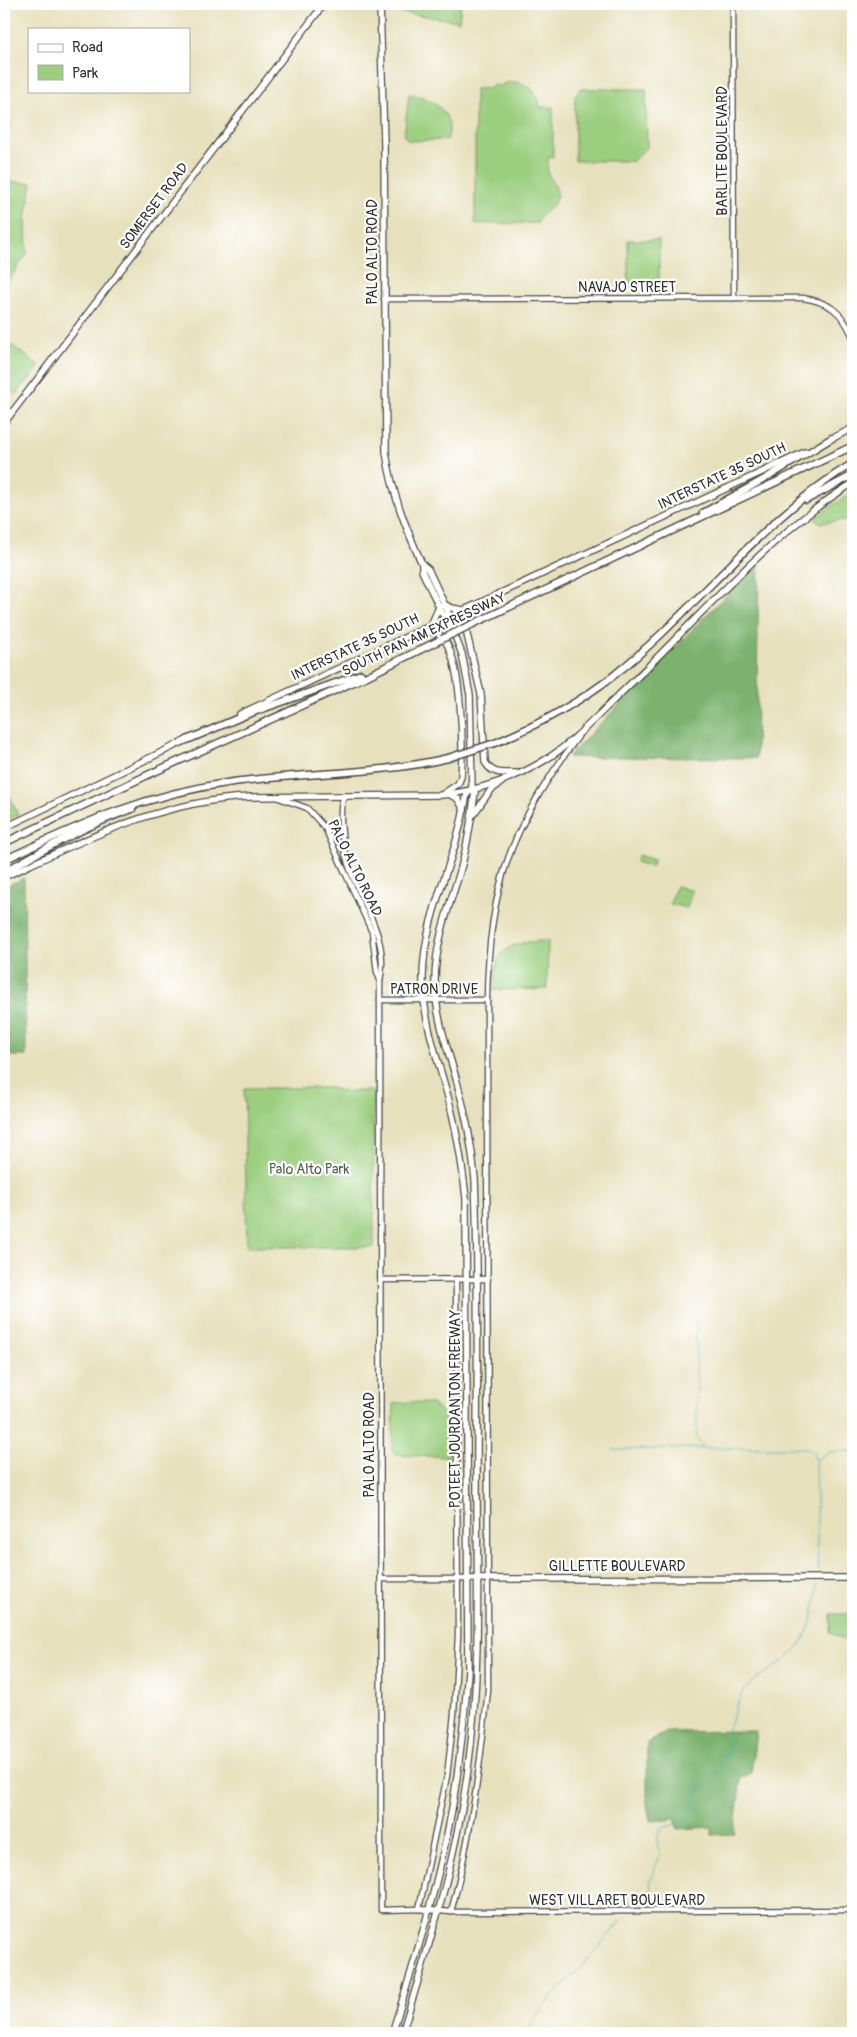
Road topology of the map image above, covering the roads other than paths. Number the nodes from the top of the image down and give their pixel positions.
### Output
1 (324, 4) edge
2 (380, 4) edge
3 (733, 4) edge
4 (734, 298) junction
5 (384, 299) junction
6 (853, 337) edge
7 (4, 423) edge
8 (853, 428) edge
9 (832, 438) junction
10 (853, 446) edge
11 (853, 463) edge
12 (853, 475) edge
13 (853, 483) edge
14 (396, 499) joint
15 (778, 518) junction
16 (682, 527) junction
17 (441, 605) junction
18 (468, 609) junction
19 (448, 618) junction
20 (431, 625) junction
21 (415, 633) junction
22 (442, 639) junction
23 (587, 726) junction
24 (187, 740) junction
25 (461, 755) junction
26 (519, 773) junction
27 (507, 778) junction
28 (472, 789) junction
29 (173, 792) junction
30 (449, 794) junction
31 (442, 795) junction
32 (349, 796) junction
33 (270, 797) junction
34 (464, 810) junction
35 (472, 817) junction
36 (4, 828) edge
37 (4, 843) edge
38 (4, 860) edge
39 (4, 872) edge
40 (4, 877) edge
41 (380, 981) junction
42 (380, 1000) junction
43 (424, 1000) junction
44 (436, 1000) junction
45 (487, 1000) junction
46 (456, 1279) junction
47 (467, 1279) junction
48 (477, 1279) junction
49 (488, 1279) junction
50 (381, 1280) junction
51 (382, 1578) junction
52 (468, 1578) junction
53 (477, 1578) junction
54 (489, 1578) junction
55 (853, 1578) edge
56 (458, 1579) junction
57 (419, 1909) junction
58 (381, 1910) joint
59 (429, 1910) junction
60 (853, 1910) edge
61 (439, 1911) junction
62 (451, 1912) junction
63 (392, 2033) edge
64 (402, 2033) edge

1 - 7 main road, SOMERSET ROAD
2 - 5 main road, PALO ALTO ROAD
3 - 4 street, BARLITE BOULEVARD
4 - 5 street, NAVAJO STREET
4 - 6 street, NAVAJO STREET
5 - 14 main road, PALO ALTO ROAD
8 - 9 main road, INTERSTATE 35 SOUTH
9 - 16 highway
9 - 18 main road, INTERSTATE 35 SOUTH
10 - 16 highway, SOUTH PAN AM EXPRESSWAY
11 - 15 highway
12 - 15 highway
13 - 23 main road
14 - 17 main road, POTEET JOURDANTON FREEWAY
15 - 25 highway, bridge
16 - 22 highway, SOUTH PAN AM EXPRESSWAY, bridge
17 - 18 main road
17 - 19 main road, POTEET JOURDANTON FREEWAY
17 - 20 main road
18 - 19 main road, INTERSTATE 35 SOUTH
18 - 26 main road
19 - 20 main road, INTERSTATE 35 SOUTH
19 - 28 main road, POTEET JOURDANTON FREEWAY
20 - 21 main road, INTERSTATE 35 SOUTH
21 - 24 main road, INTERSTATE 35 SOUTH
21 - 25 main road
22 - 24 highway
22 - 37 highway, SOUTH PAN AM EXPRESSWAY
23 - 26 main road
23 - 45 street
24 - 36 main road, INTERSTATE 35 SOUTH
25 - 29 highway, bridge
25 - 31 main road
26 - 27 main road
27 - 28 main road
27 - 35 main road
28 - 30 main road
28 - 34 main road, POTEET JOURDANTON FREEWAY
28 - 35 main road, POTEET JOURDANTON FREEWAY
29 - 38 highway
29 - 39 highway
30 - 31 main road
30 - 34 main road
31 - 32 main road
32 - 33 main road
32 - 41 street, PALO ALTO ROAD
33 - 40 main road
33 - 41 street, PALO ALTO ROAD
34 - 43 main road, POTEET JOURDANTON FREEWAY
35 - 44 main road, POTEET JOURDANTON FREEWAY
41 - 42 street, PALO ALTO ROAD
42 - 43 street, PATRON DRIVE
42 - 50 street, PALO ALTO ROAD
43 - 44 street, PATRON DRIVE
43 - 47 main road, POTEET JOURDANTON FREEWAY
44 - 45 street, PATRON DRIVE
44 - 48 main road, POTEET JOURDANTON FREEWAY
45 - 49 street
46 - 47 street
46 - 50 street
46 - 56 street, POTEET JOURDANTON FREEWAY
47 - 48 street
47 - 52 main road, POTEET JOURDANTON FREEWAY
48 - 49 street
48 - 53 main road, POTEET JOURDANTON FREEWAY
49 - 54 street
50 - 51 street, PALO ALTO ROAD
51 - 56 street, GILLETTE BOULEVARD
51 - 58 street, PALO ALTO ROAD
52 - 53 main road, GILLETTE BOULEVARD
52 - 56 street, GILLETTE BOULEVARD
52 - 59 main road, POTEET JOURDANTON FREEWAY
53 - 54 main road, GILLETTE BOULEVARD
53 - 61 main road, POTEET JOURDANTON FREEWAY
54 - 55 main road, GILLETTE BOULEVARD
54 - 62 street
56 - 57 street, POTEET JOURDANTON FREEWAY
57 - 58 street, WEST VILLARET BOULEVARD
57 - 59 street, WEST VILLARET BOULEVARD
59 - 61 street, WEST VILLARET BOULEVARD
59 - 63 main road, POTEET JOURDANTON FREEWAY
60 - 62 street, WEST VILLARET BOULEVARD
61 - 62 street, WEST VILLARET BOULEVARD
61 - 64 main road, POTEET JOURDANTON FREEWAY

